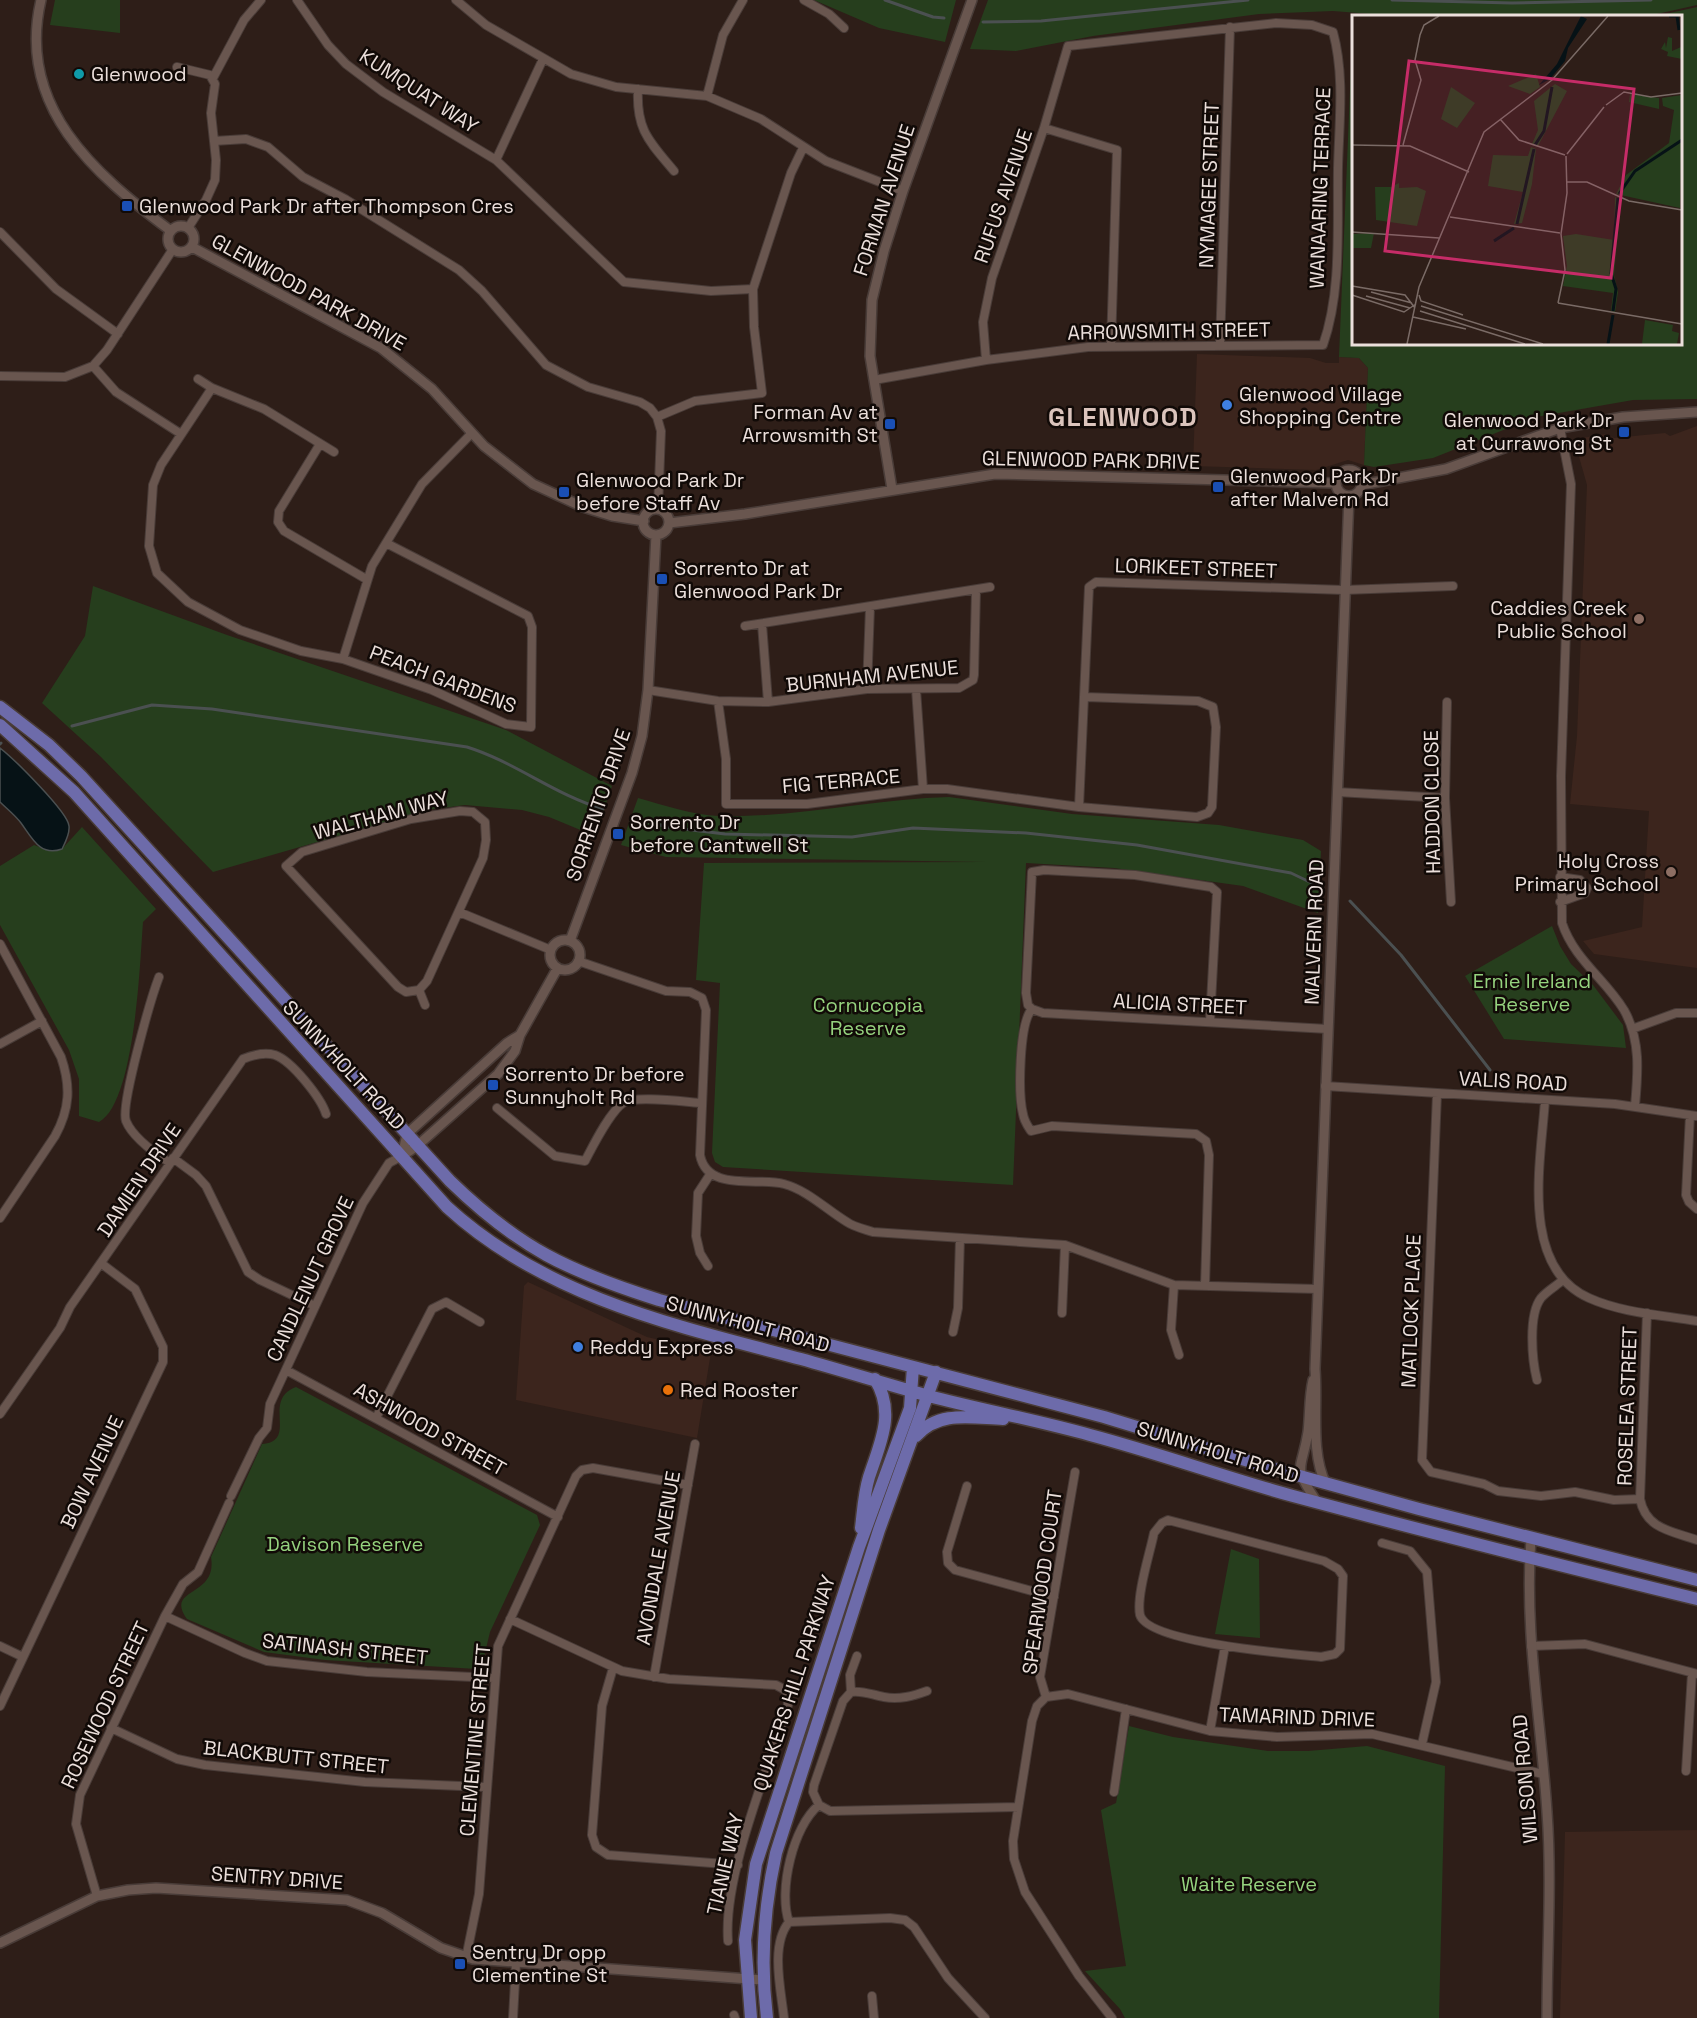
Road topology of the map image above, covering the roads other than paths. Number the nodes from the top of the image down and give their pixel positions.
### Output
1 (41, 0) edge
2 (261, 0) edge
3 (297, 0) edge
4 (456, 0) edge
5 (743, 0) edge
6 (804, 0) edge
7 (972, 0) edge
8 (1230, 27) junction
9 (844, 28) dead end
10 (543, 59) junction
11 (177, 67) dead end
12 (213, 78) junction
13 (638, 89) junction
14 (707, 96) junction
15 (1044, 128) junction
16 (214, 141) junction
17 (803, 148) junction
18 (496, 160) junction
19 (674, 171) dead end
20 (903, 191) junction
21 (188, 228) junction
22 (171, 231) junction
23 (0, 232) edge
24 (192, 247) junction
25 (173, 249) junction
26 (753, 289) junction
27 (118, 334) junction
28 (1220, 345) junction
29 (1323, 345) joint
30 (1111, 346) junction
31 (986, 360) junction
32 (93, 366) junction
33 (0, 376) edge
34 (198, 379) dead end
35 (874, 380) junction
36 (212, 388) junction
37 (1697, 412) edge
38 (657, 417) junction
39 (1560, 428) junction
40 (181, 434) junction
41 (471, 434) junction
42 (320, 444) junction
43 (334, 452) dead end
44 (1336, 483) junction
45 (1361, 485) junction
46 (892, 489) junction
47 (1349, 496) junction
48 (658, 509) junction
49 (644, 521) junction
50 (669, 523) junction
51 (656, 535) junction
52 (386, 543) junction
53 (366, 579) junction
54 (1453, 586) dead end
55 (990, 587) dead end
56 (976, 590) junction
57 (1344, 590) junction
58 (870, 607) junction
59 (762, 624) junction
60 (745, 626) dead end
61 (343, 659) junction
62 (867, 689) junction
63 (916, 689) junction
64 (648, 690) junction
65 (1085, 697) junction
66 (718, 701) junction
67 (768, 702) junction
68 (1447, 702) dead end
69 (0, 707) edge
70 (0, 725) edge
71 (923, 789) junction
72 (1337, 792) junction
73 (1445, 798) junction
74 (1079, 807) junction
75 (1560, 877) junction
76 (1451, 902) dead end
77 (1560, 902) junction
78 (459, 912) junction
79 (570, 941) junction
80 (0, 944) edge
81 (551, 950) junction
82 (578, 962) junction
83 (557, 969) junction
84 (159, 977) dead end
85 (419, 990) junction
86 (424, 1005) dead end
87 (1032, 1009) junction
88 (1697, 1013) edge
89 (42, 1021) junction
90 (1210, 1021) junction
91 (1328, 1029) junction
92 (1632, 1029) junction
93 (520, 1035) junction
94 (0, 1044) edge
95 (1325, 1086) junction
96 (1437, 1094) junction
97 (1545, 1100) junction
98 (702, 1103) junction
99 (1635, 1106) junction
100 (497, 1108) dead end
101 (326, 1114) dead end
102 (1693, 1116) edge
103 (407, 1134) junction
104 (417, 1146) junction
105 (402, 1156) junction
106 (171, 1161) junction
107 (711, 1173) junction
108 (1697, 1209) edge
109 (0, 1218) edge
110 (960, 1238) junction
111 (1065, 1245) junction
112 (102, 1264) junction
113 (708, 1266) dead end
114 (1563, 1280) junction
115 (1174, 1285) junction
116 (1205, 1286) junction
117 (1318, 1289) junction
118 (315, 1306) junction
119 (1062, 1313) dead end
120 (1647, 1313) junction
121 (1697, 1321) edge
122 (480, 1322) dead end
123 (953, 1332) dead end
124 (1179, 1355) dead end
125 (913, 1366) junction
126 (1315, 1369) junction
127 (286, 1370) junction
128 (936, 1372) junction
129 (875, 1379) junction
130 (1537, 1380) dead end
131 (913, 1391) junction
132 (928, 1396) junction
133 (0, 1414) edge
134 (376, 1418) junction
135 (1029, 1419) junction
136 (914, 1439) junction
137 (695, 1444) dead end
138 (1075, 1472) dead end
139 (1302, 1477) junction
140 (1326, 1484) junction
141 (688, 1485) junction
142 (967, 1486) dead end
143 (230, 1499) joint
144 (1640, 1499) junction
145 (1317, 1502) junction
146 (558, 1517) junction
147 (1531, 1538) junction
148 (1697, 1540) edge
149 (1382, 1543) dead end
150 (859, 1547) junction
151 (1530, 1559) junction
152 (1697, 1580) edge
153 (1054, 1598) junction
154 (1697, 1599) edge
155 (165, 1616) junction
156 (510, 1618) junction
157 (0, 1646) edge
158 (1225, 1646) junction
159 (1531, 1646) junction
160 (856, 1656) dead end
161 (23, 1657) junction
162 (613, 1668) junction
163 (1695, 1673) edge
164 (654, 1677) junction
165 (494, 1678) junction
166 (927, 1691) dead end
167 (851, 1692) junction
168 (1046, 1697) junction
169 (0, 1706) edge
170 (1126, 1709) junction
171 (111, 1728) junction
172 (1210, 1731) junction
173 (1422, 1744) junction
174 (1686, 1771) dead end
175 (1543, 1774) junction
176 (486, 1787) junction
177 (1114, 1792) dead end
178 (819, 1805) junction
179 (1018, 1807) junction
180 (738, 1865) junction
181 (98, 1896) junction
182 (789, 1922) junction
183 (728, 1941) dead end
184 (0, 1943) edge
185 (466, 1958) junction
186 (516, 1963) junction
187 (746, 1979) junction
188 (763, 1980) junction
189 (872, 1996) dead end
190 (513, 2018) edge
191 (751, 2018) edge
192 (767, 2018) edge
193 (784, 2018) edge
194 (874, 2018) edge
195 (985, 2018) edge
196 (1112, 2018) edge
197 (1546, 2018) edge

1 - 22 street
2 - 12 street
3 - 18 street, KUMQUAT WAY
4 - 10 street
5 - 14 street
6 - 9 street
7 - 20 street, FORMAN AVENUE
8 - 15 street, RUFUS AVENUE
8 - 28 street, NYMAGEE STREET
8 - 29 street, WANAARING TERRACE
10 - 13 street
10 - 18 street
11 - 12 street
12 - 16 street
13 - 14 street
13 - 19 street
14 - 17 street
15 - 30 street
15 - 31 street, RUFUS AVENUE
16 - 21 street
16 - 38 street
17 - 20 street
17 - 26 street
18 - 26 street, KUMQUAT WAY
20 - 35 street, FORMAN AVENUE
21 - 22 street
21 - 24 street
22 - 25 street
23 - 27 street
24 - 25 street
24 - 41 street, GLENWOOD PARK DRIVE
25 - 27 street
26 - 38 street
27 - 32 street
28 - 29 street, ARROWSMITH STREET
28 - 30 street, ARROWSMITH STREET
30 - 31 street, ARROWSMITH STREET
31 - 35 street, ARROWSMITH STREET
32 - 33 street
32 - 40 street
34 - 36 street
35 - 46 street, FORMAN AVENUE
36 - 40 street
36 - 42 street
37 - 39 street
38 - 48 street
39 - 45 street
39 - 75 street
40 - 61 street, PEACH GARDENS
41 - 49 street, GLENWOOD PARK DRIVE
41 - 52 street
42 - 43 street
42 - 53 street
44 - 45 street
44 - 46 street, GLENWOOD PARK DRIVE
44 - 47 street
45 - 47 street
46 - 50 street, GLENWOOD PARK DRIVE
47 - 57 street, MALVERN ROAD
48 - 49 street
48 - 50 street
49 - 51 street
50 - 51 street
51 - 64 street, SORRENTO DRIVE
52 - 53 street
52 - 61 street, PEACH GARDENS
53 - 61 street
54 - 57 street
55 - 56 street
56 - 58 street
56 - 63 street, BURNHAM AVENUE
57 - 65 street, LORIKEET STREET
57 - 72 street, MALVERN ROAD
58 - 59 street
58 - 62 street
59 - 60 street
59 - 67 street
62 - 63 street, BURNHAM AVENUE
62 - 67 street, BURNHAM AVENUE
63 - 71 street
64 - 66 street, BURNHAM AVENUE
64 - 79 street, SORRENTO DRIVE
65 - 74 street, LORIKEET STREET
65 - 74 street, FIG TERRACE
66 - 67 street, BURNHAM AVENUE
66 - 71 street, FIG TERRACE
68 - 73 street, HADDON CLOSE
69 - 103 main road, SUNNYHOLT ROAD
70 - 105 main road, SUNNYHOLT ROAD
71 - 74 street, FIG TERRACE
72 - 73 street
72 - 91 street, MALVERN ROAD
73 - 76 street, HADDON CLOSE
75 - 77 street
75 - 77 street
77 - 92 street
78 - 81 street
78 - 85 street
78 - 85 street, WALTHAM WAY
79 - 81 street
79 - 82 street
80 - 89 street
81 - 83 street
82 - 83 street
82 - 98 street
83 - 93 street
84 - 106 street
85 - 86 street
87 - 90 street, ALICIA STREET
87 - 90 street
87 - 116 street
88 - 92 street
89 - 94 street
89 - 109 street
90 - 91 street, ALICIA STREET
91 - 95 street, MALVERN ROAD
92 - 99 street
93 - 103 street
93 - 104 street
95 - 96 street, VALIS ROAD
95 - 117 street, MALVERN ROAD
96 - 97 street, VALIS ROAD
96 - 144 street, MATLOCK PLACE
97 - 99 street, VALIS ROAD
97 - 114 street
98 - 100 street
98 - 107 street
99 - 102 street, VALIS ROAD
101 - 106 street, DAMIEN DRIVE
102 - 108 street
103 - 104 main road, SUNNYHOLT ROAD
103 - 105 street
104 - 105 street
104 - 125 main road, SUNNYHOLT ROAD
105 - 118 street, CANDLENUT GROVE
105 - 129 main road, SUNNYHOLT ROAD
106 - 112 street, DAMIEN DRIVE
106 - 118 street
107 - 110 street
107 - 113 street
110 - 111 street
110 - 123 street
111 - 115 street
111 - 119 street
112 - 133 street, DAMIEN DRIVE
112 - 161 street, BOW AVENUE
114 - 120 street
114 - 130 street
115 - 116 street
115 - 124 street
116 - 117 street
117 - 126 street, MALVERN ROAD
118 - 127 street, CANDLENUT GROVE
120 - 121 street
120 - 144 street, ROSELEA STREET
122 - 134 street
125 - 128 main road, SUNNYHOLT ROAD
125 - 131 main road, QUAKERS HILL PARKWAY
126 - 139 street, MALVERN ROAD
126 - 140 street, MALVERN ROAD
127 - 134 street, ASHWOOD STREET
127 - 143 street, CANDLENUT GROVE
128 - 132 main road, QUAKERS HILL PARKWAY
128 - 139 main road, SUNNYHOLT ROAD
129 - 131 main road, SUNNYHOLT ROAD
129 - 150 main road
131 - 132 main road, SUNNYHOLT ROAD
131 - 150 main road, QUAKERS HILL PARKWAY
132 - 135 main road, SUNNYHOLT ROAD
132 - 136 main road, QUAKERS HILL PARKWAY
134 - 146 street, ASHWOOD STREET
135 - 136 main road
135 - 145 main road, SUNNYHOLT ROAD
136 - 188 main road, QUAKERS HILL PARKWAY
137 - 141 street, AVONDALE AVENUE
138 - 153 street, SPEARWOOD COURT
139 - 140 main road, SUNNYHOLT ROAD
139 - 145 street
140 - 147 main road, SUNNYHOLT ROAD
141 - 146 street, CLEMENTINE STREET
141 - 164 street, AVONDALE AVENUE
142 - 153 street
143 - 155 street, ROSEWOOD STREET
144 - 148 street
145 - 151 main road, SUNNYHOLT ROAD
146 - 156 street, CLEMENTINE STREET
147 - 151 street, WILSON ROAD
147 - 152 main road, SUNNYHOLT ROAD
149 - 173 street
150 - 187 main road, QUAKERS HILL PARKWAY
151 - 154 main road, SUNNYHOLT ROAD
151 - 159 street, WILSON ROAD
153 - 168 street, SPEARWOOD COURT
155 - 165 street, SATINASH STREET
155 - 171 street, ROSEWOOD STREET
156 - 162 street
156 - 165 street, CLEMENTINE STREET
157 - 161 street
158 - 158 street
158 - 172 street
159 - 163 street
159 - 175 street, WILSON ROAD
160 - 167 street
161 - 169 street, BOW AVENUE
162 - 164 street
162 - 180 street
163 - 174 street
164 - 180 street, TIANIE WAY
165 - 176 street, CLEMENTINE STREET
166 - 167 street
167 - 178 street
168 - 170 street, TAMARIND DRIVE
168 - 179 street
170 - 172 street, TAMARIND DRIVE
170 - 177 street
171 - 176 street, BLACKBUTT STREET
171 - 181 street, ROSEWOOD STREET
172 - 173 street, TAMARIND DRIVE
173 - 175 street, TAMARIND DRIVE
175 - 197 street, WILSON ROAD
176 - 185 street, CLEMENTINE STREET
178 - 179 street
178 - 182 street
179 - 196 street
180 - 183 street, TIANIE WAY
181 - 184 street, SENTRY DRIVE
181 - 185 street, SENTRY DRIVE
182 - 193 street
182 - 195 street
185 - 186 street, SENTRY DRIVE
186 - 187 street, SENTRY DRIVE
186 - 190 street
187 - 188 street, SENTRY DRIVE
187 - 191 main road, QUAKERS HILL PARKWAY
188 - 192 main road, QUAKERS HILL PARKWAY
189 - 194 street

